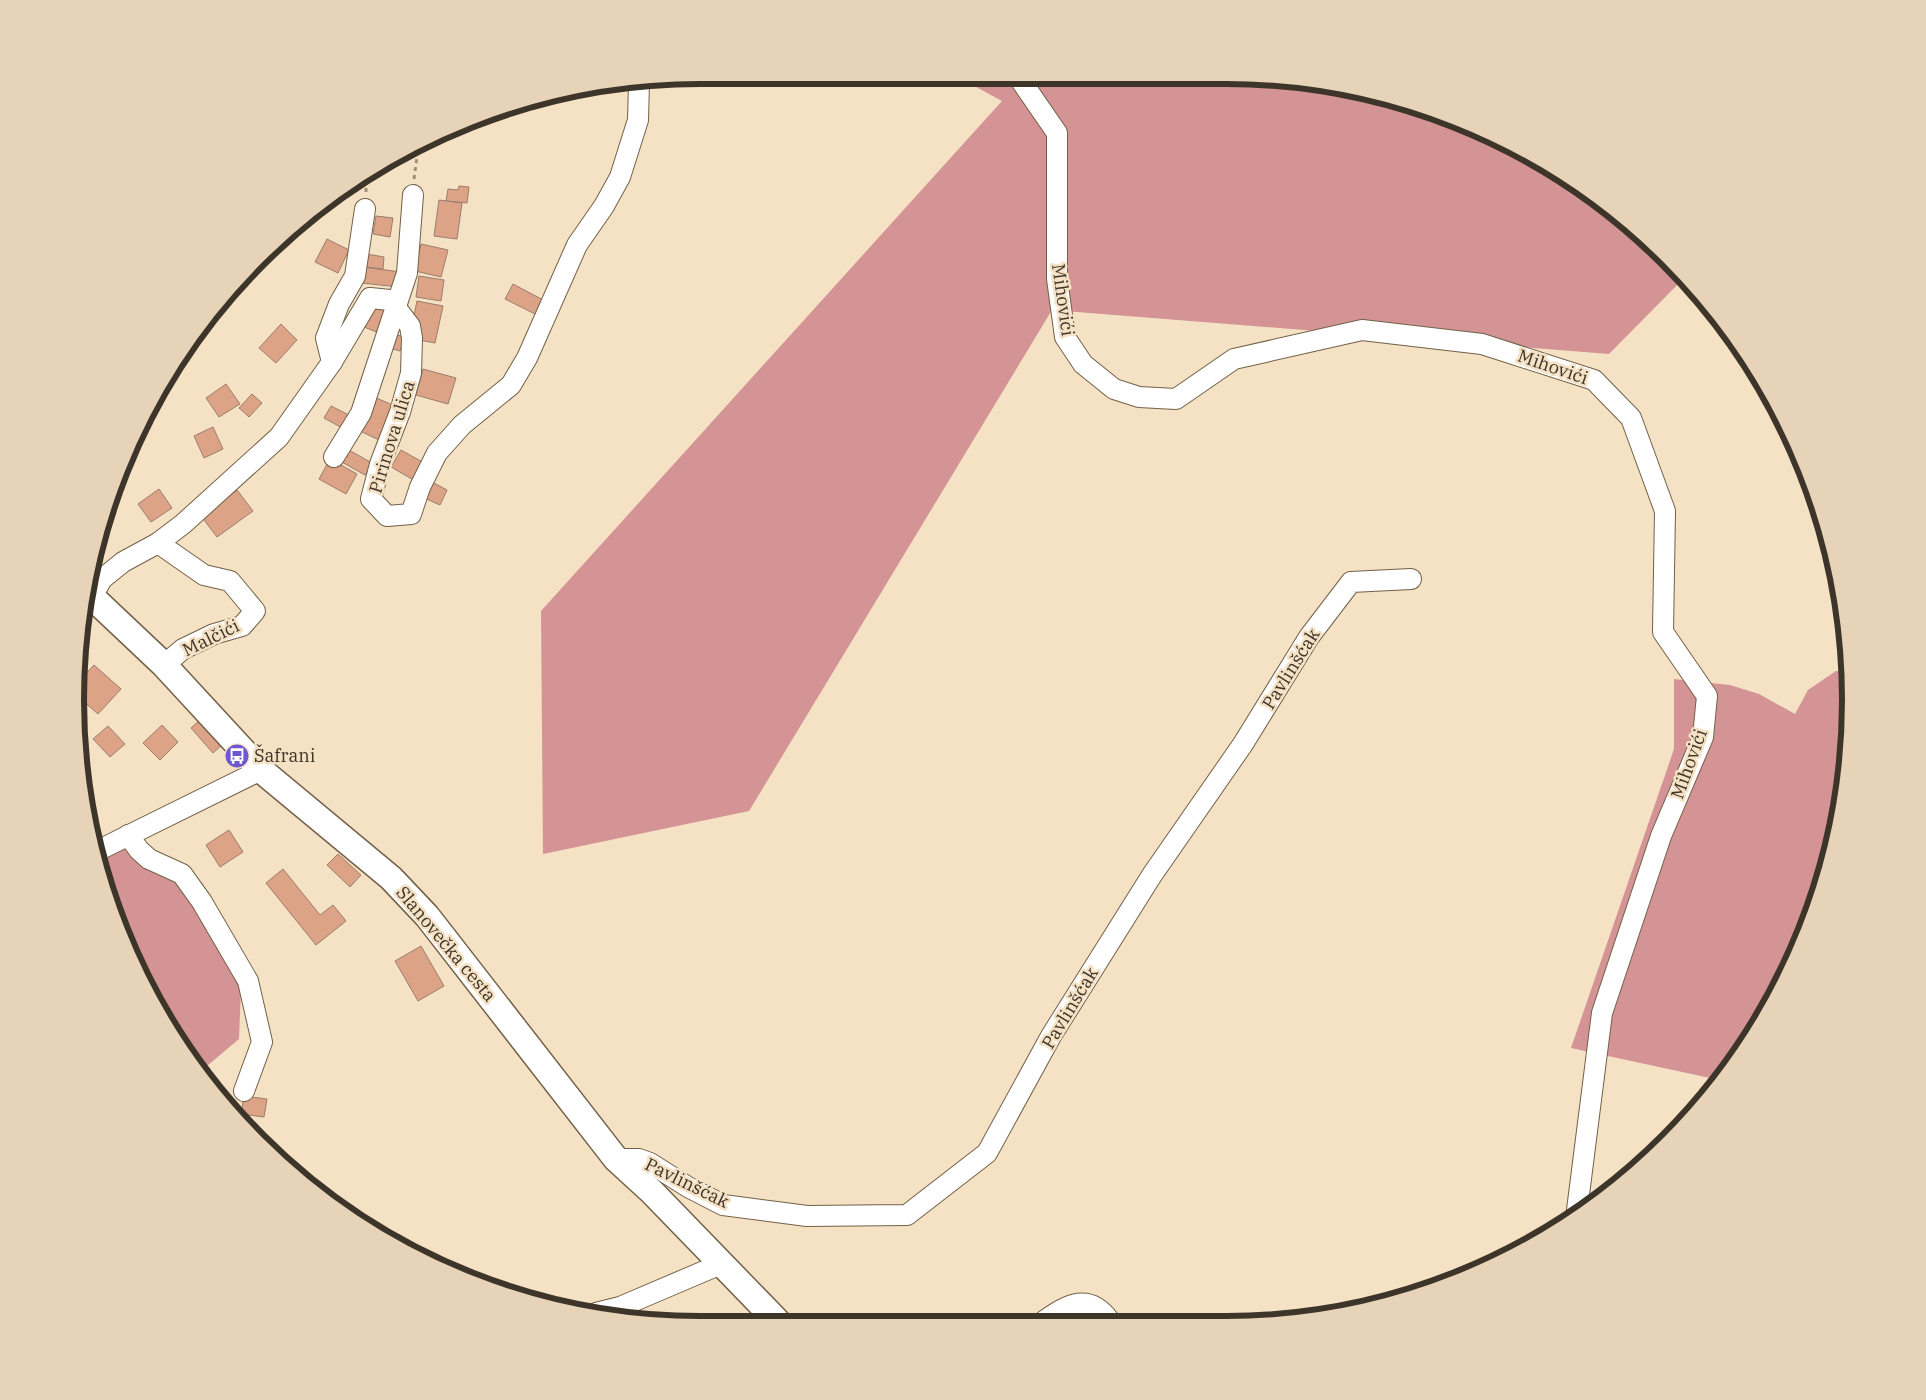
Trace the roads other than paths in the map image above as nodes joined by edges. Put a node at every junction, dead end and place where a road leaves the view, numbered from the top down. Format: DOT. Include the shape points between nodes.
graph roads {
  1 [pos="1023,84"];
  2 [pos="639,87"];
  3 [pos="413,195"];
  4 [pos="365,209"];
  5 [pos="396,308"];
  6 [pos="332,362"];
  7 [pos="334,457"];
  8 [pos="158,543"];
  9 [pos="1411,579"];
  10 [pos="95,588"];
  11 [pos="93,599"];
  12 [pos="164,666"];
  13 [pos="261,770"];
  14 [pos="128,835"];
  15 [pos="103,848"];
  16 [pos="244,1092"];
  17 [pos="616,1159"];
  18 [pos="1579,1205"];
  19 [pos="721,1264"];
  20 [pos="611,1309"];
  21 [pos="772,1316"];
  22 [pos="1052,1316"];
  23 [pos="1105,1316"];
  1 -- 18 [label="street, Mihovići" via="1057,133 1057,279 1064,337 1083,364 1114,389 1139,397 1176,399 1234,358 1362,330 1482,344 1594,380 1631,418 1665,511 1663,632 1707,696 1703,737 1661,836 1602,1013"];
  2 -- 5 [label="street, Pirinova ulica" via="638,120 620,177 577,245 527,358 511,385 462,425 437,453 411,514 387,516 371,499 411,373 410,326"];
  3 -- 5 [label="street" via="407,272"];
  4 -- 6 [label="street" via="355,276 338,304 326,338"];
  5 -- 6 [label="street" via="390,300 370,298"];
  5 -- 7 [label="street" via="360,413"];
  6 -- 8 [label="street" via="279,437"];
  8 -- 10 [label="street" via="123,562"];
  8 -- 12 [label="street, Malčići" via="204,575 230,581 255,611 242,626 214,634 183,649"];
  9 -- 17 [label="street, Pavlinšćak" via="1351,582 1309,637 1243,744 1152,875 1051,1036 987,1153 908,1214 807,1216 723,1205 650,1163 639,1159"];
  11 -- 12 [label="street, Slanovečka cesta"];
  12 -- 13 [label="street, Slanovečka cesta"];
  13 -- 14 [label="street"];
  13 -- 17 [label="street, Slanovečka cesta" via="391,878 427,916"];
  14 -- 15 [label="street"];
  14 -- 16 [label="street" via="148,859 182,874 248,981 262,1042"];
  17 -- 19 [label="street, Slanovečka cesta"];
  19 -- 20 [label="street"];
  19 -- 21 [label="street, Slanovečka cesta"];
  22 -- 23 [label="street" via="1077,1303 1090,1303"];
}
